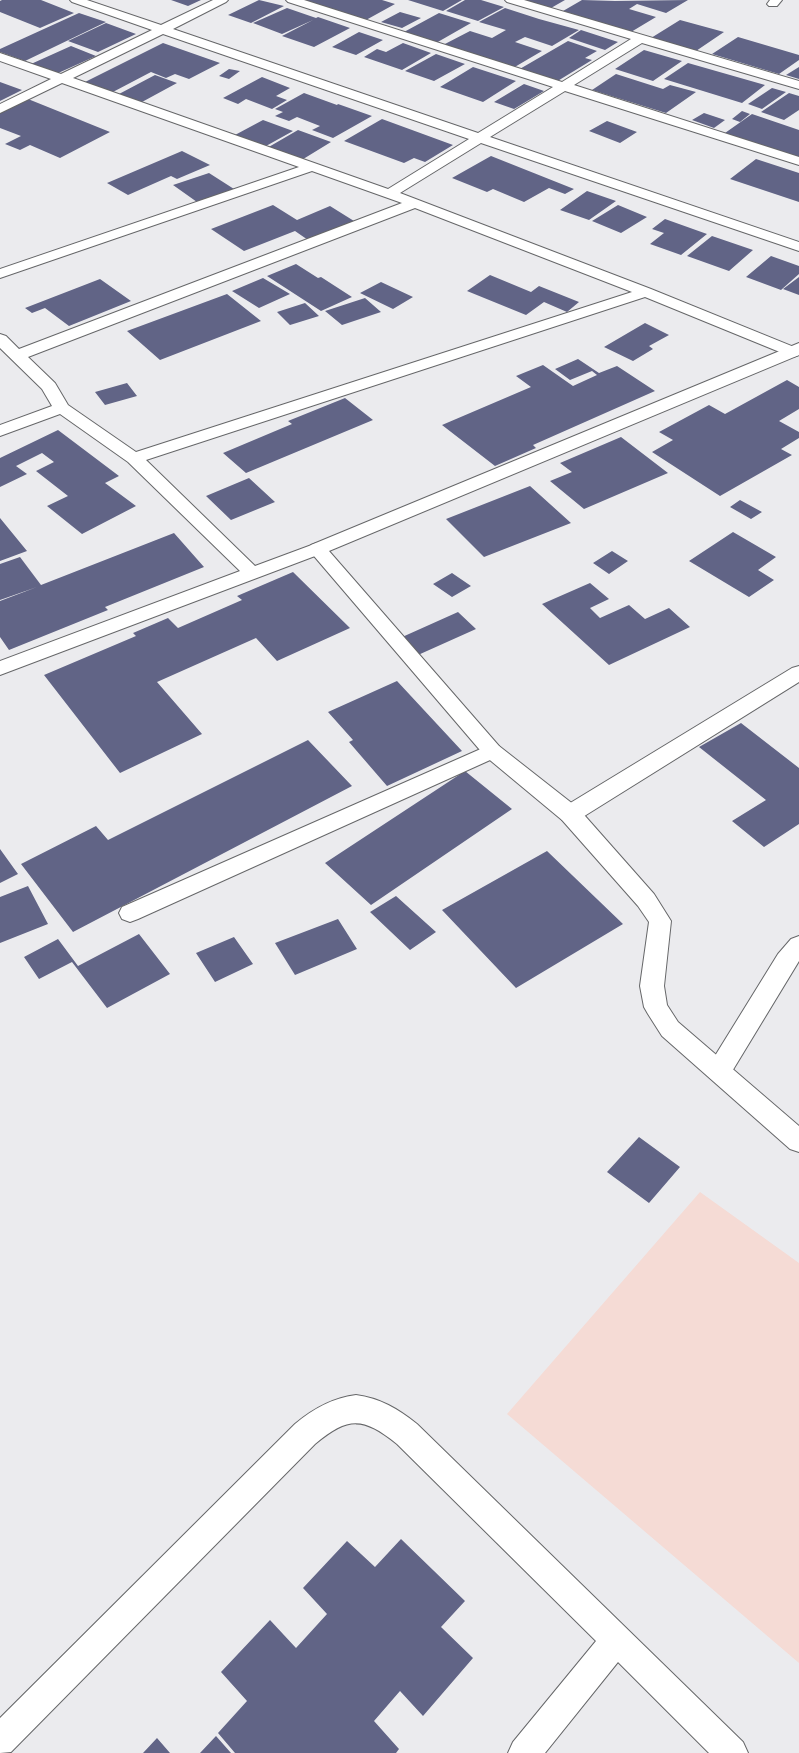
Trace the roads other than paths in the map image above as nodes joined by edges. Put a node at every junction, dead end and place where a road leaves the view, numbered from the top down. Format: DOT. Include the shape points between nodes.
graph roads {
  1 [pos="76,0"];
  2 [pos="222,0"];
  3 [pos="292,0"];
  4 [pos="511,0"];
  5 [pos="161,30"];
  6 [pos="641,38"];
  7 [pos="0,57"];
  8 [pos="60,78"];
  9 [pos="799,85"];
  10 [pos="563,86"];
  11 [pos="0,108"];
  12 [pos="479,138"];
  13 [pos="799,161"];
  14 [pos="312,167"];
  15 [pos="389,194"];
  16 [pos="415,203"];
  17 [pos="799,247"];
  18 [pos="0,274"];
  19 [pos="646,292"];
  20 [pos="0,339"];
  21 [pos="796,350"];
  22 [pos="18,355"];
  23 [pos="62,408"];
  24 [pos="0,431"];
  25 [pos="134,458"];
  26 [pos="316,549"];
  27 [pos="252,573"];
  28 [pos="0,668"];
  29 [pos="799,673"];
  30 [pos="492,751"];
  31 [pos="570,814"];
  32 [pos="130,913"];
  33 [pos="799,945"];
  34 [pos="719,1071"];
  35 [pos="799,1141"];
  36 [pos="616,1640"];
  37 [pos="0,1741"];
  38 [pos="524,1753"];
  39 [pos="732,1753"];
  1 -- 5 [label="street"];
  2 -- 5 [label="street"];
  3 -- 10 [label="street"];
  4 -- 6 [label="street"];
  5 -- 8 [label="street"];
  5 -- 12 [label="street"];
  6 -- 9 [label="street"];
  6 -- 10 [label="street"];
  7 -- 8 [label="street"];
  8 -- 11 [label="street"];
  8 -- 14 [label="street"];
  10 -- 12 [label="street"];
  10 -- 13 [label="street"];
  12 -- 15 [label="street"];
  12 -- 17 [label="street"];
  14 -- 15 [label="street"];
  14 -- 18 [label="street"];
  15 -- 16 [label="street"];
  16 -- 19 [label="street"];
  16 -- 22 [label="street"];
  19 -- 21 [label="street"];
  19 -- 25 [label="street"];
  20 -- 22 [label="street"];
  21 -- 26 [label="street"];
  22 -- 23 [label="street" via="49,386"];
  23 -- 24 [label="street"];
  23 -- 25 [label="street"];
  25 -- 27 [label="street"];
  26 -- 27 [label="street"];
  26 -- 30 [label="street"];
  27 -- 28 [label="street"];
  29 -- 31 [label="street"];
  30 -- 31 [label="street"];
  30 -- 32 [label="street"];
  31 -- 34 [label="street" via="646,900 660,921 652,986 656,1007 670,1028"];
  33 -- 34 [label="street" via="786,961"];
  34 -- 35 [label="street"];
  36 -- 37 [label="street" via="393,1421 375,1412 356,1409 338,1412 320,1420"];
  36 -- 38 [label="street"];
  36 -- 39 [label="street"];
}
